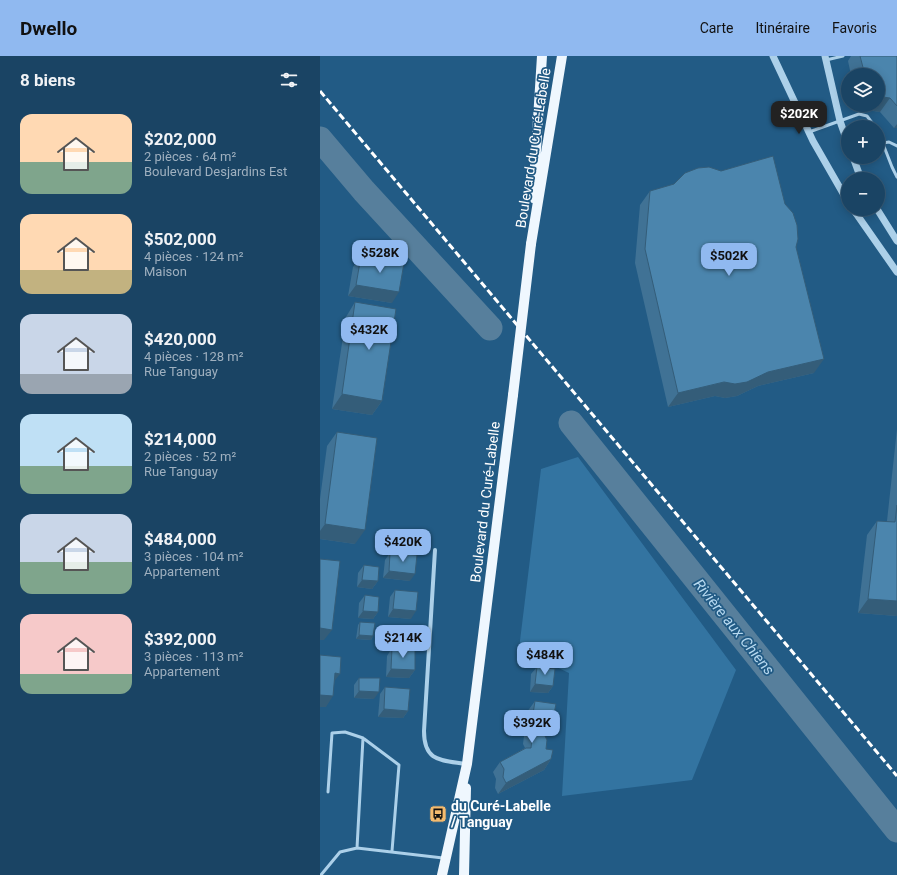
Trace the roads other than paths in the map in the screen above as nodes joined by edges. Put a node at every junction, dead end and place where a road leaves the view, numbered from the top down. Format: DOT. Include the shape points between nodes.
graph roads {
  1 [pos="542,56"];
  2 [pos="562,56"];
  3 [pos="773,56"];
  4 [pos="843,56"];
  5 [pos="826,58"];
  6 [pos="842,120"];
  7 [pos="871,120"];
  8 [pos="840,121"];
  9 [pos="841,124"];
  10 [pos="809,132"];
  11 [pos="885,143"];
  12 [pos="897,146"];
  13 [pos="885,148"];
  14 [pos="897,177"];
  15 [pos="841,189"];
  16 [pos="858,216"];
  17 [pos="881,216"];
  18 [pos="897,241"];
  19 [pos="531,244"];
  20 [pos="897,272"];
  21 [pos="435,550"];
  22 [pos="363,738"];
  23 [pos="467,764"];
  24 [pos="328,792"];
  25 [pos="357,848"];
  26 [pos="392,851"];
  27 [pos="445,858"];
  28 [pos="321,875"];
  29 [pos="442,875"];
  30 [pos="464,875"];
  1 -- 19 [label="main road, Boulevard du Curé-Labelle"];
  2 -- 19 [label="main road, Boulevard du Curé-Labelle"];
  3 -- 10 [label="street"];
  4 -- 5 [label="lane"];
  5 -- 8 [label="street"];
  6 -- 7 [label="lane" via="855,114 864,114"];
  8 -- 9 [label="street"];
  8 -- 10 [label="lane"];
  10 -- 15 [label="street"];
  11 -- 12 [label="lane"];
  13 -- 14 [label="lane"];
  16 -- 20 [label="street"];
  17 -- 18 [label="street"];
  19 -- 23 [label="main road, Boulevard du Curé-Labelle, bridge"];
  21 -- 23 [label="street" via="425,745 429,753 441,760"];
  22 -- 24 [label="lane" via="345,732 332,733"];
  22 -- 25 [label="lane"];
  22 -- 26 [label="lane" via="399,765"];
  23 -- 27 [label="main road, Boulevard du Curé-Labelle"];
  23 -- 30 [label="main road, Boulevard du Curé-Labelle"];
  25 -- 26 [label="lane"];
  25 -- 28 [label="lane" via="340,852"];
  26 -- 27 [label="lane"];
  27 -- 29 [label="main road, Boulevard du Curé-Labelle"];
}
